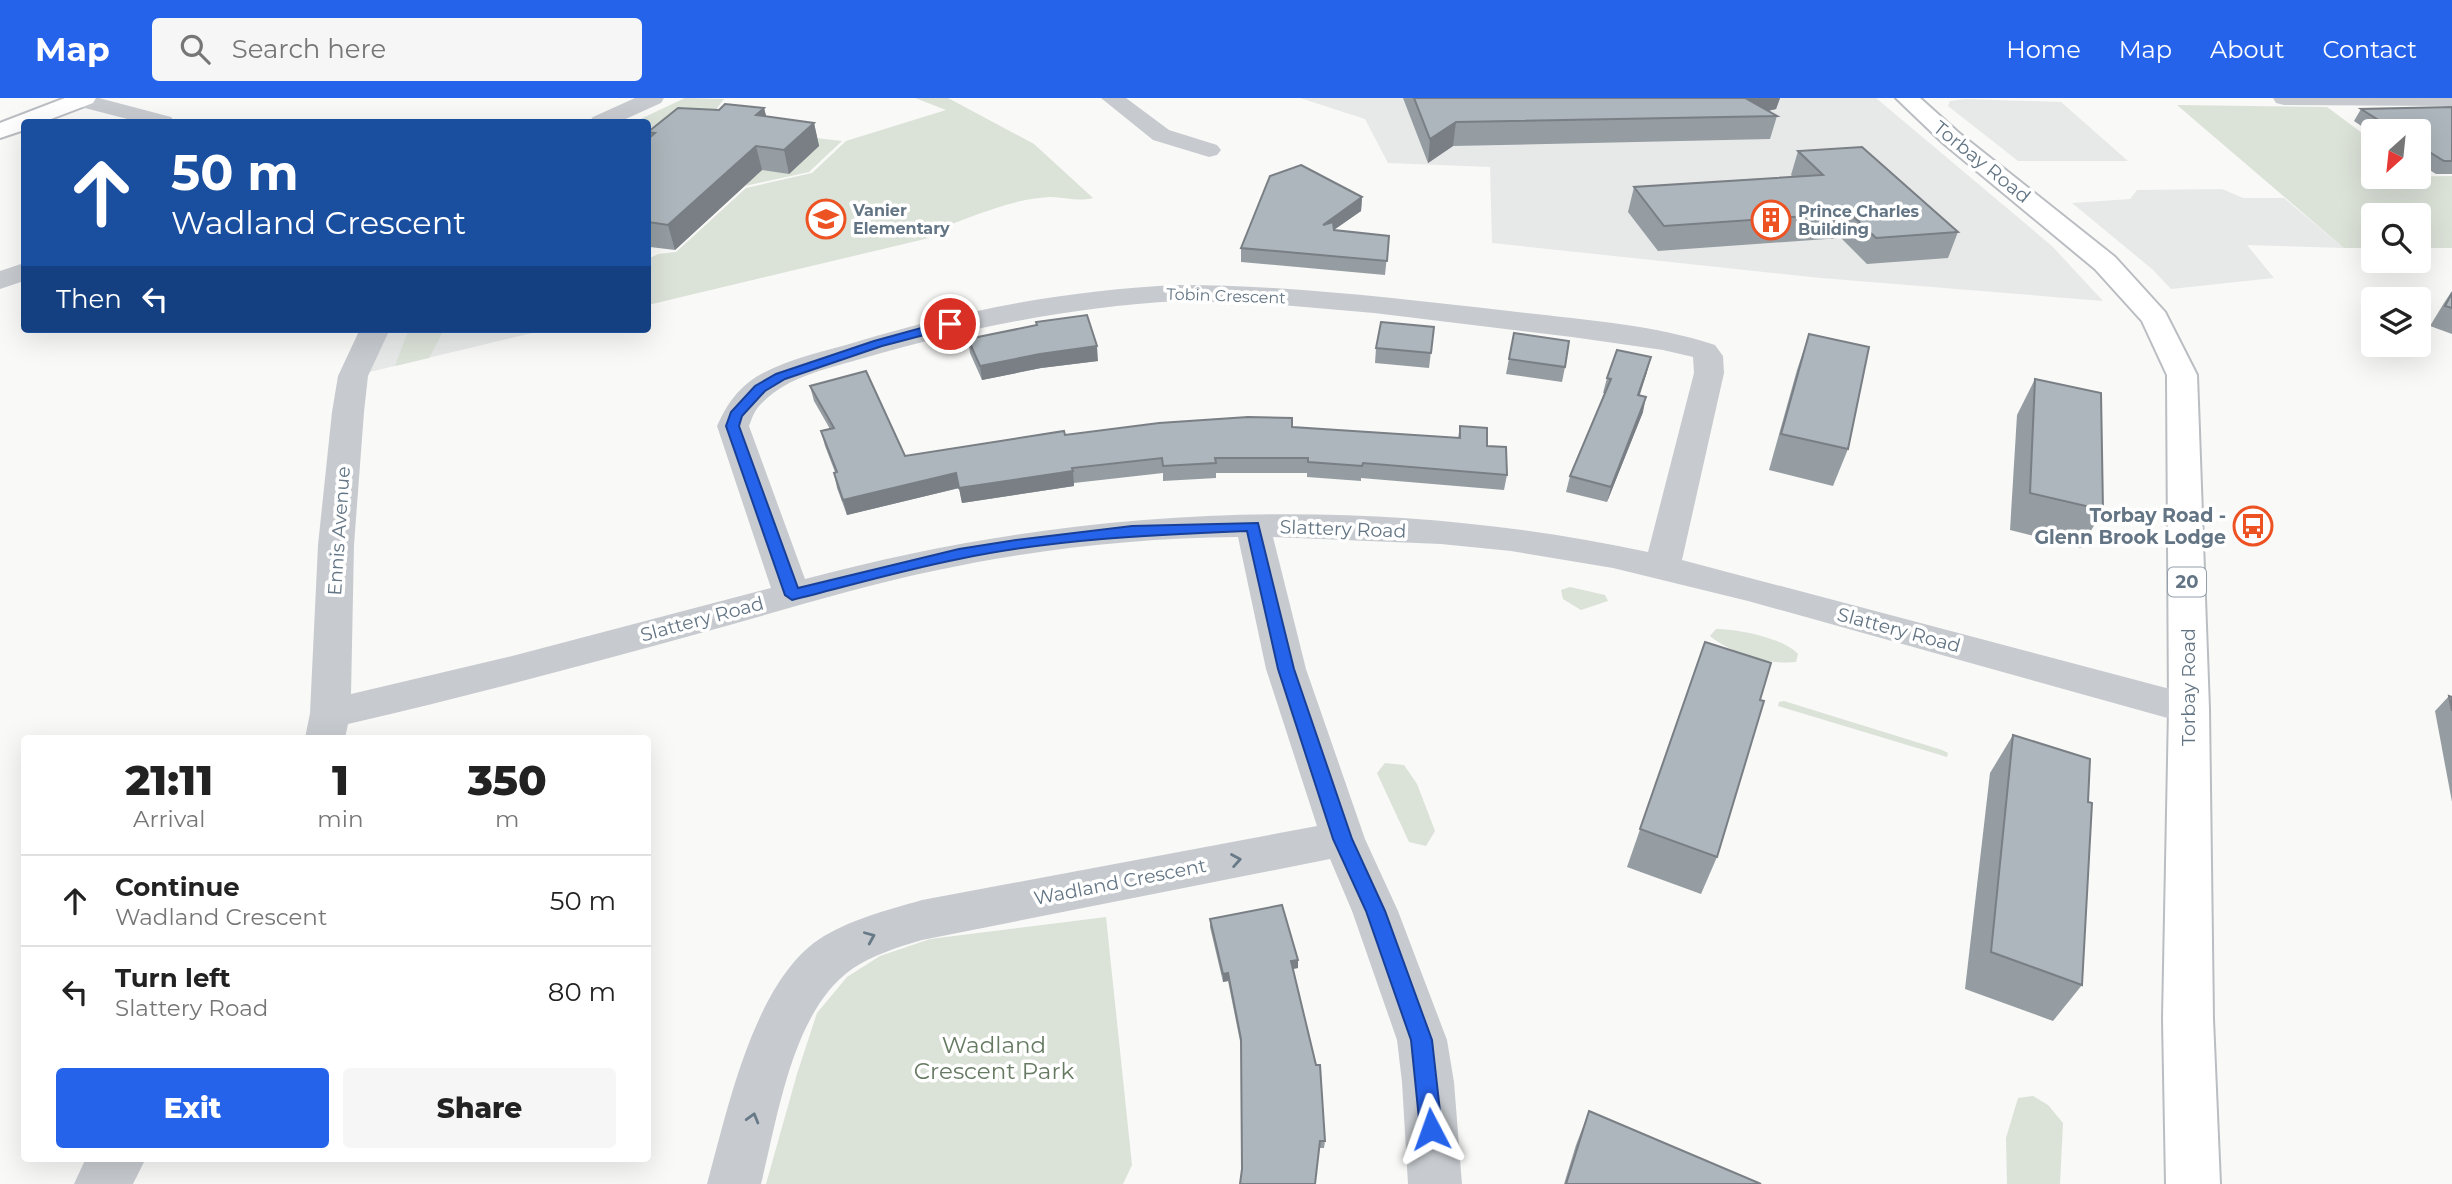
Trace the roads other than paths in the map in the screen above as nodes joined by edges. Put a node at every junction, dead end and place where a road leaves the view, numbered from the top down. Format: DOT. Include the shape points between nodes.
graph roads {
  1 [pos="653,98"];
  2 [pos="1112,98"];
  3 [pos="1907,98"];
  4 [pos="2284,98"];
  5 [pos="2436,98"];
  6 [pos="83,99"];
  7 [pos="2452,99"];
  8 [pos="31,119"];
  9 [pos="153,119"];
  10 [pos="608,119"];
  11 [pos="21,123"];
  12 [pos="0,131"];
  13 [pos="1209,150"];
  14 [pos="21,272"];
  15 [pos="0,281"];
  16 [pos="373,333"];
  17 [pos="1253,526"];
  18 [pos="1662,568"];
  19 [pos="792,595"];
  20 [pos="2189,709"];
  21 [pos="327,726"];
  22 [pos="1343,839"];
  23 [pos="116,1162"];
  24 [pos="101,1184"];
  25 [pos="734,1184"];
  26 [pos="1435,1184"];
  27 [pos="2193,1184"];
  1 -- 10 [label="street"];
  2 -- 13 [label="street" via="1161,135"];
  3 -- 20 [label="main road, Torbay Road / 20" via="2105,263 2145,304 2175,358 2183,391"];
  4 -- 5 [label="street"];
  5 -- 7 [label="street"];
  6 -- 8 [label="main road"];
  6 -- 9 [label="street"];
  11 -- 12 [label="main road"];
  14 -- 15 [label="street"];
  16 -- 21 [label="street, Ennis Avenue" via="353,376 350,400"];
  17 -- 18 [label="street, Slattery Road" via="1503,540"];
  17 -- 19 [label="street, Slattery Road" via="1132,531 1016,544"];
  17 -- 22 [label="street" via="1286,669"];
  18 -- 19 [label="street, Tobin Crescent" via="1709,373 1704,351 1524,321 1285,297 1181,293 1076,301 950,324 828,359 760,389 736,415 733,426"];
  18 -- 20 [label="street, Slattery Road"];
  19 -- 21 [label="street, Slattery Road"];
  20 -- 27 [label="main road, Torbay Road / 20" via="2187,926"];
  25 -- 22 [label="street, Wadland Crescent, one-way" via="780,1024 803,983 831,957 873,935 922,920"];
  22 -- 26 [label="street" via="1422,1040"];
  23 -- 24 [label="street"];
}
